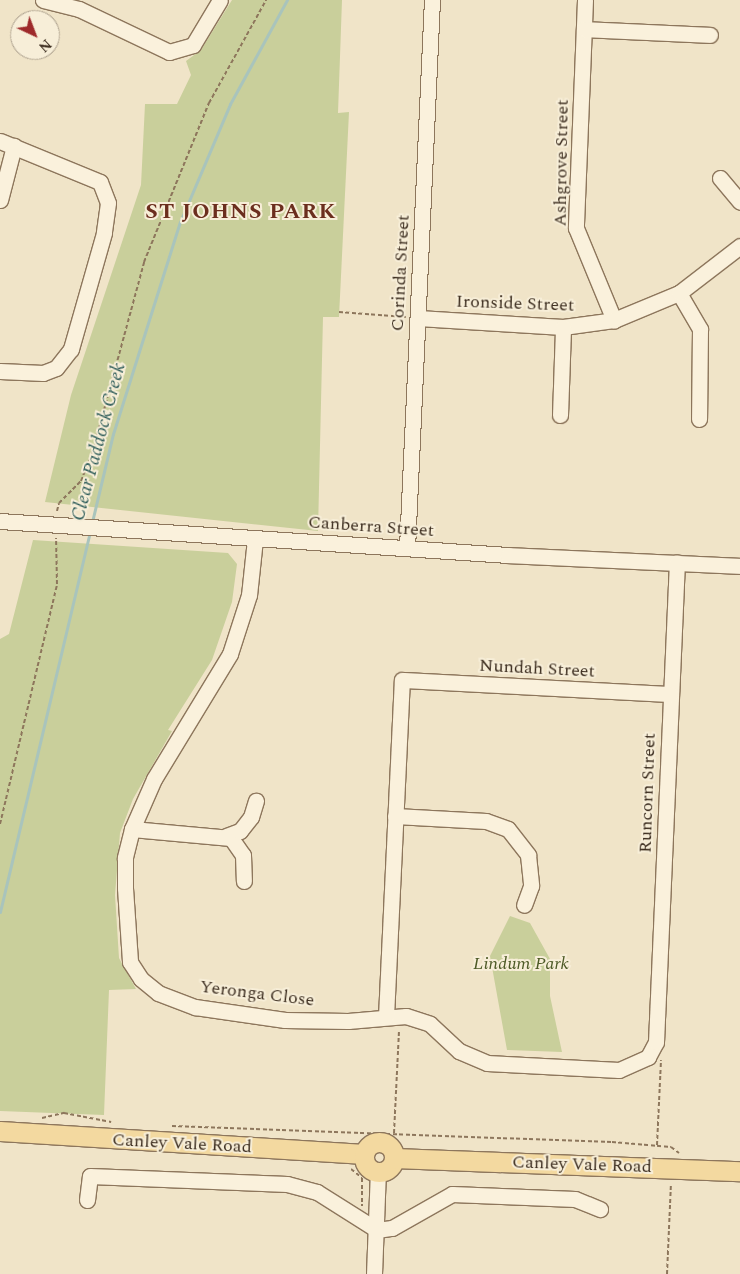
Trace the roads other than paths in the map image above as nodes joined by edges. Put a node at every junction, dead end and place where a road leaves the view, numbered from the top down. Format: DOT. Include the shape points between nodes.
graph roads {
  1 [pos="43,0"];
  2 [pos="220,0"];
  3 [pos="432,0"];
  4 [pos="585,0"];
  5 [pos="81,4"];
  6 [pos="584,29"];
  7 [pos="710,35"];
  8 [pos="7,144"];
  9 [pos="720,178"];
  10 [pos="0,200"];
  11 [pos="740,202"];
  12 [pos="740,246"];
  13 [pos="679,293"];
  14 [pos="418,318"];
  15 [pos="614,320"];
  16 [pos="563,327"];
  17 [pos="0,371"];
  18 [pos="560,415"];
  19 [pos="699,419"];
  20 [pos="0,521"];
  21 [pos="255,539"];
  22 [pos="407,548"];
  23 [pos="678,562"];
  24 [pos="740,566"];
  25 [pos="671,694"];
  26 [pos="256,801"];
  27 [pos="395,816"];
  28 [pos="132,829"];
  29 [pos="226,836"];
  30 [pos="244,881"];
  31 [pos="524,905"];
  32 [pos="386,1017"];
  33 [pos="658,1025"];
  34 [pos="0,1131"];
  35 [pos="364,1154"];
  36 [pos="394,1158"];
  37 [pos="740,1171"];
  38 [pos="378,1172"];
  39 [pos="87,1200"];
  40 [pos="600,1209"];
  41 [pos="376,1230"];
  42 [pos="374,1274"];
  1 -- 5 [label="street"];
  2 -- 5 [label="street" via="193,45 169,52"];
  3 -- 14 [label="street, Corinda Street"];
  4 -- 6 [label="street, Ashgrove Street"];
  6 -- 7 [label="street"];
  6 -- 15 [label="street, Ashgrove Street" via="576,228"];
  8 -- 10 [label="street"];
  8 -- 17 [label="street" via="100,182 108,202 104,233 71,349 56,368 43,373"];
  9 -- 11 [label="street"];
  12 -- 13 [label="street, Ironside Street"];
  13 -- 15 [label="street, Ironside Street"];
  13 -- 19 [label="street" via="700,329"];
  14 -- 16 [label="street, Ironside Street"];
  14 -- 22 [label="street, Corinda Street"];
  15 -- 16 [label="street, Ironside Street"];
  16 -- 18 [label="street"];
  20 -- 21 [label="street, Canberra Street"];
  21 -- 22 [label="street, Canberra Street"];
  21 -- 28 [label="street, Yeronga Close" via="249,595 230,654 154,779"];
  22 -- 23 [label="street, Canberra Street"];
  23 -- 24 [label="street, Canberra Street"];
  23 -- 25 [label="street, Runcorn Street"];
  25 -- 27 [label="street, Nundah Street" via="402,680"];
  25 -- 33 [label="street, Runcorn Street"];
  26 -- 29 [label="street" via="251,817 240,831"];
  27 -- 31 [label="street" via="486,821 508,829 528,855 530,886"];
  27 -- 32 [label="street"];
  28 -- 29 [label="street" via="157,834"];
  28 -- 32 [label="street, Yeronga Close" via="125,858 130,962 141,979 158,993 195,1007 285,1020 348,1021"];
  29 -- 30 [label="street" via="237,843 243,855"];
  32 -- 33 [label="street, Yeronga Close" via="406,1016 430,1024 459,1051 487,1063 619,1070 648,1057 656,1042"];
  34 -- 35 [label="main road, Canley Vale Road"];
  35 -- 36 [label="main road" via="370,1145 381,1142 390,1147"];
  35 -- 38 [label="main road" via="367,1166"];
  36 -- 37 [label="main road, Canley Vale Road"];
  36 -- 38 [label="main road" via="389,1168"];
  38 -- 41 [label="street"];
  39 -- 41 [label="street" via="90,1176 286,1184 317,1192"];
  40 -- 41 [label="street" via="576,1199 452,1194 392,1228"];
  41 -- 42 [label="street"];
}
